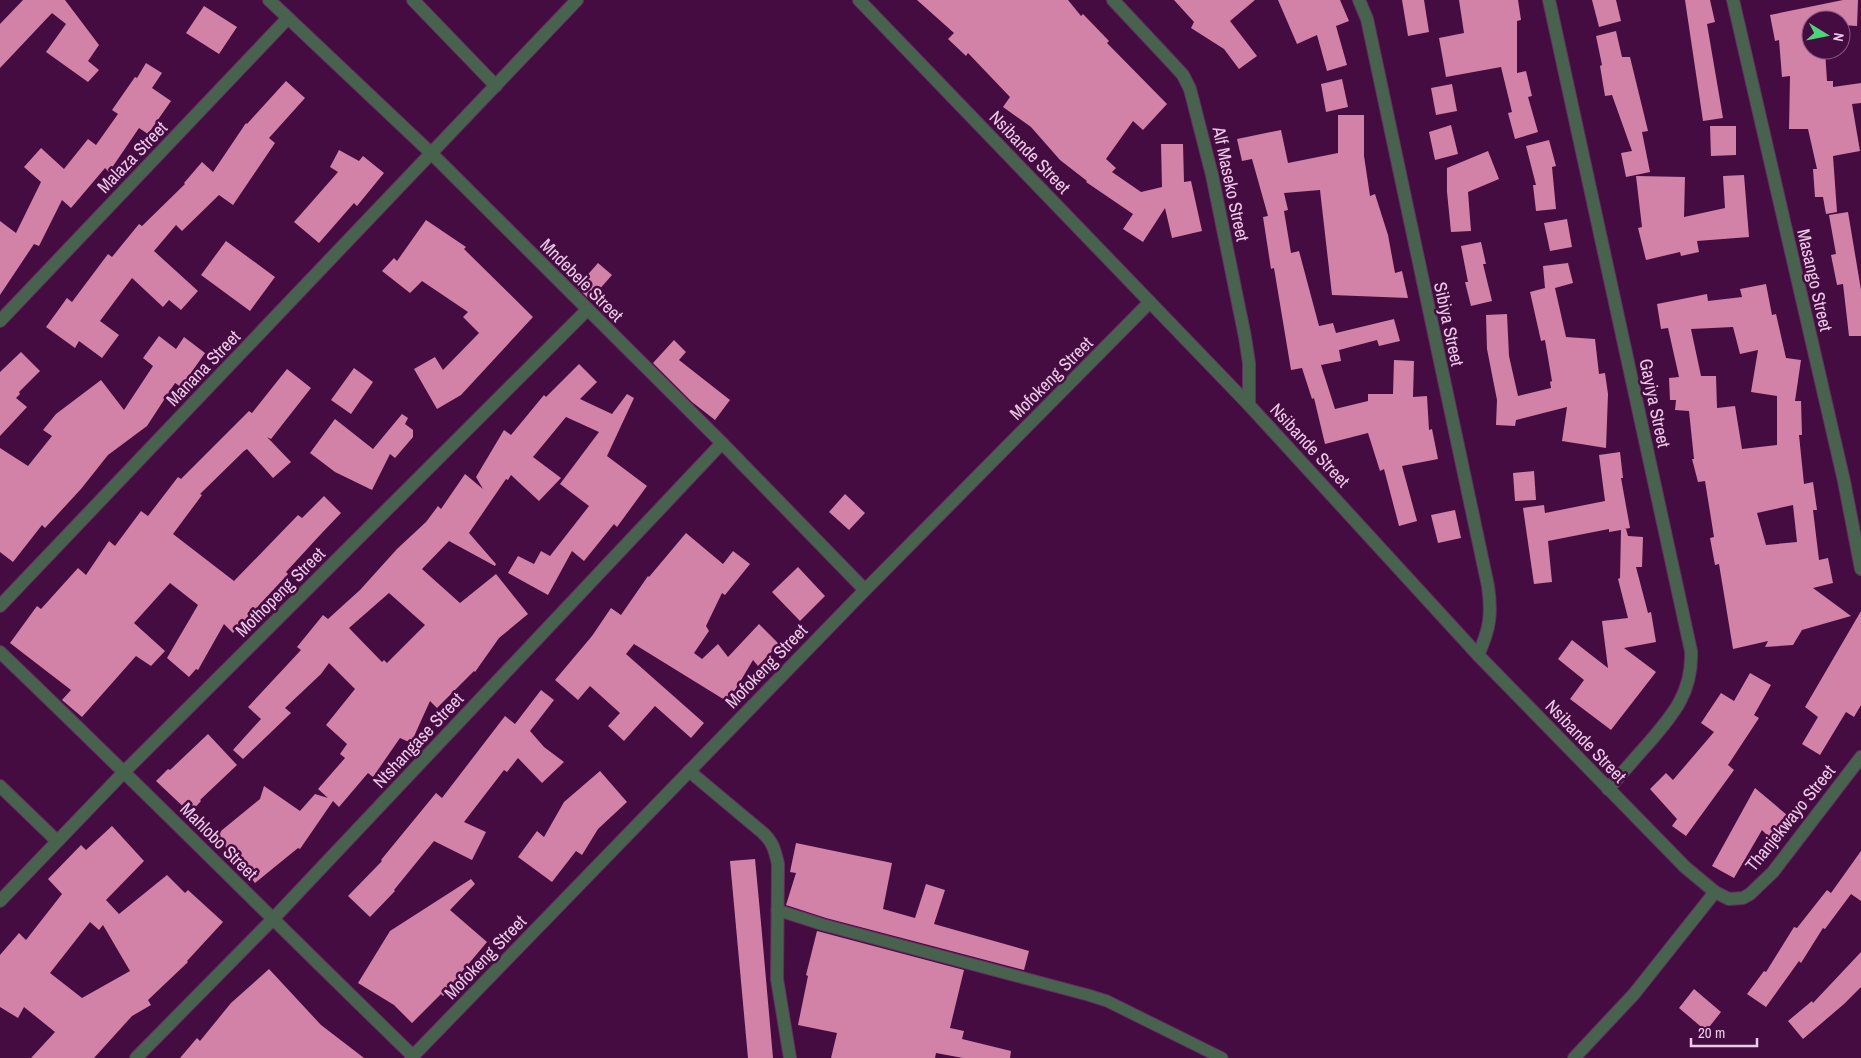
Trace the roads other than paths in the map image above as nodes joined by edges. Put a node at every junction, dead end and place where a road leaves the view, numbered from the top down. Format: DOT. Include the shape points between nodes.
graph roads {
  1 [pos="269,0"];
  2 [pos="413,0"];
  3 [pos="577,0"];
  4 [pos="859,0"];
  5 [pos="1113,0"];
  6 [pos="1359,0"];
  7 [pos="1549,0"];
  8 [pos="1733,0"];
  9 [pos="288,18"];
  10 [pos="496,86"];
  11 [pos="432,154"];
  12 [pos="1150,302"];
  13 [pos="587,310"];
  14 [pos="0,320"];
  15 [pos="1249,405"];
  16 [pos="722,443"];
  17 [pos="1861,569"];
  18 [pos="865,590"];
  19 [pos="0,606"];
  20 [pos="0,652"];
  21 [pos="1478,655"];
  22 [pos="1861,757"];
  23 [pos="689,771"];
  24 [pos="125,772"];
  25 [pos="0,786"];
  26 [pos="1608,789"];
  27 [pos="57,842"];
  28 [pos="1715,892"];
  29 [pos="1743,898"];
  30 [pos="0,901"];
  31 [pos="777,910"];
  32 [pos="273,920"];
  33 [pos="412,1057"];
  34 [pos="136,1058"];
  35 [pos="790,1058"];
  36 [pos="1222,1058"];
  37 [pos="1574,1058"];
  1 -- 9 [label="street, Mndebele Street"];
  2 -- 10 [label="street"];
  3 -- 10 [label="street, Manana Street"];
  4 -- 12 [label="street, Nsibande Street"];
  5 -- 15 [label="street, Alf Maseko Street" via="1172,63 1190,89 1212,175 1246,344"];
  6 -- 21 [label="street, Sibiya Street" via="1367,19 1488,586 1490,624"];
  7 -- 26 [label="street, Gayiya Street" via="1692,664 1689,681 1673,715"];
  8 -- 17 [label="street, Masango Street" via="1844,481"];
  9 -- 11 [label="street, Mndebele Street"];
  9 -- 14 [label="street, Malaza Street"];
  10 -- 11 [label="street, Manana Street"];
  11 -- 13 [label="street, Mndebele Street"];
  11 -- 19 [label="street, Manana Street"];
  12 -- 15 [label="street, Nsibande Street"];
  12 -- 18 [label="street, Mofokeng Street"];
  13 -- 16 [label="street, Mndebele Street"];
  13 -- 24 [label="street, Mothopeng Street"];
  15 -- 21 [label="street, Nsibande Street"];
  16 -- 18 [label="street, Mndebele Street"];
  16 -- 32 [label="street, Ntshangase Street"];
  18 -- 23 [label="street, Mofokeng Street"];
  20 -- 24 [label="street, Mahlobo Street"];
  21 -- 26 [label="street, Nsibande Street"];
  22 -- 29 [label="street, Thanjekwayo Street" via="1772,872"];
  23 -- 31 [label="street" via="771,840 778,864"];
  23 -- 33 [label="street, Mofokeng Street"];
  24 -- 27 [label="street, Mothopeng Street"];
  24 -- 32 [label="street, Mahlobo Street"];
  25 -- 27 [label="street"];
  26 -- 28 [label="street, Nsibande Street" via="1685,867"];
  27 -- 30 [label="street, Mothopeng Street"];
  28 -- 29 [label="street, Nsibande Street" via="1729,898"];
  28 -- 37 [label="street" via="1634,994"];
  31 -- 35 [label="street" via="777,979"];
  31 -- 36 [label="lane" via="1088,995"];
  32 -- 33 [label="street, Mahlobo Street"];
  32 -- 34 [label="street, Ntshangase Street"];
}
